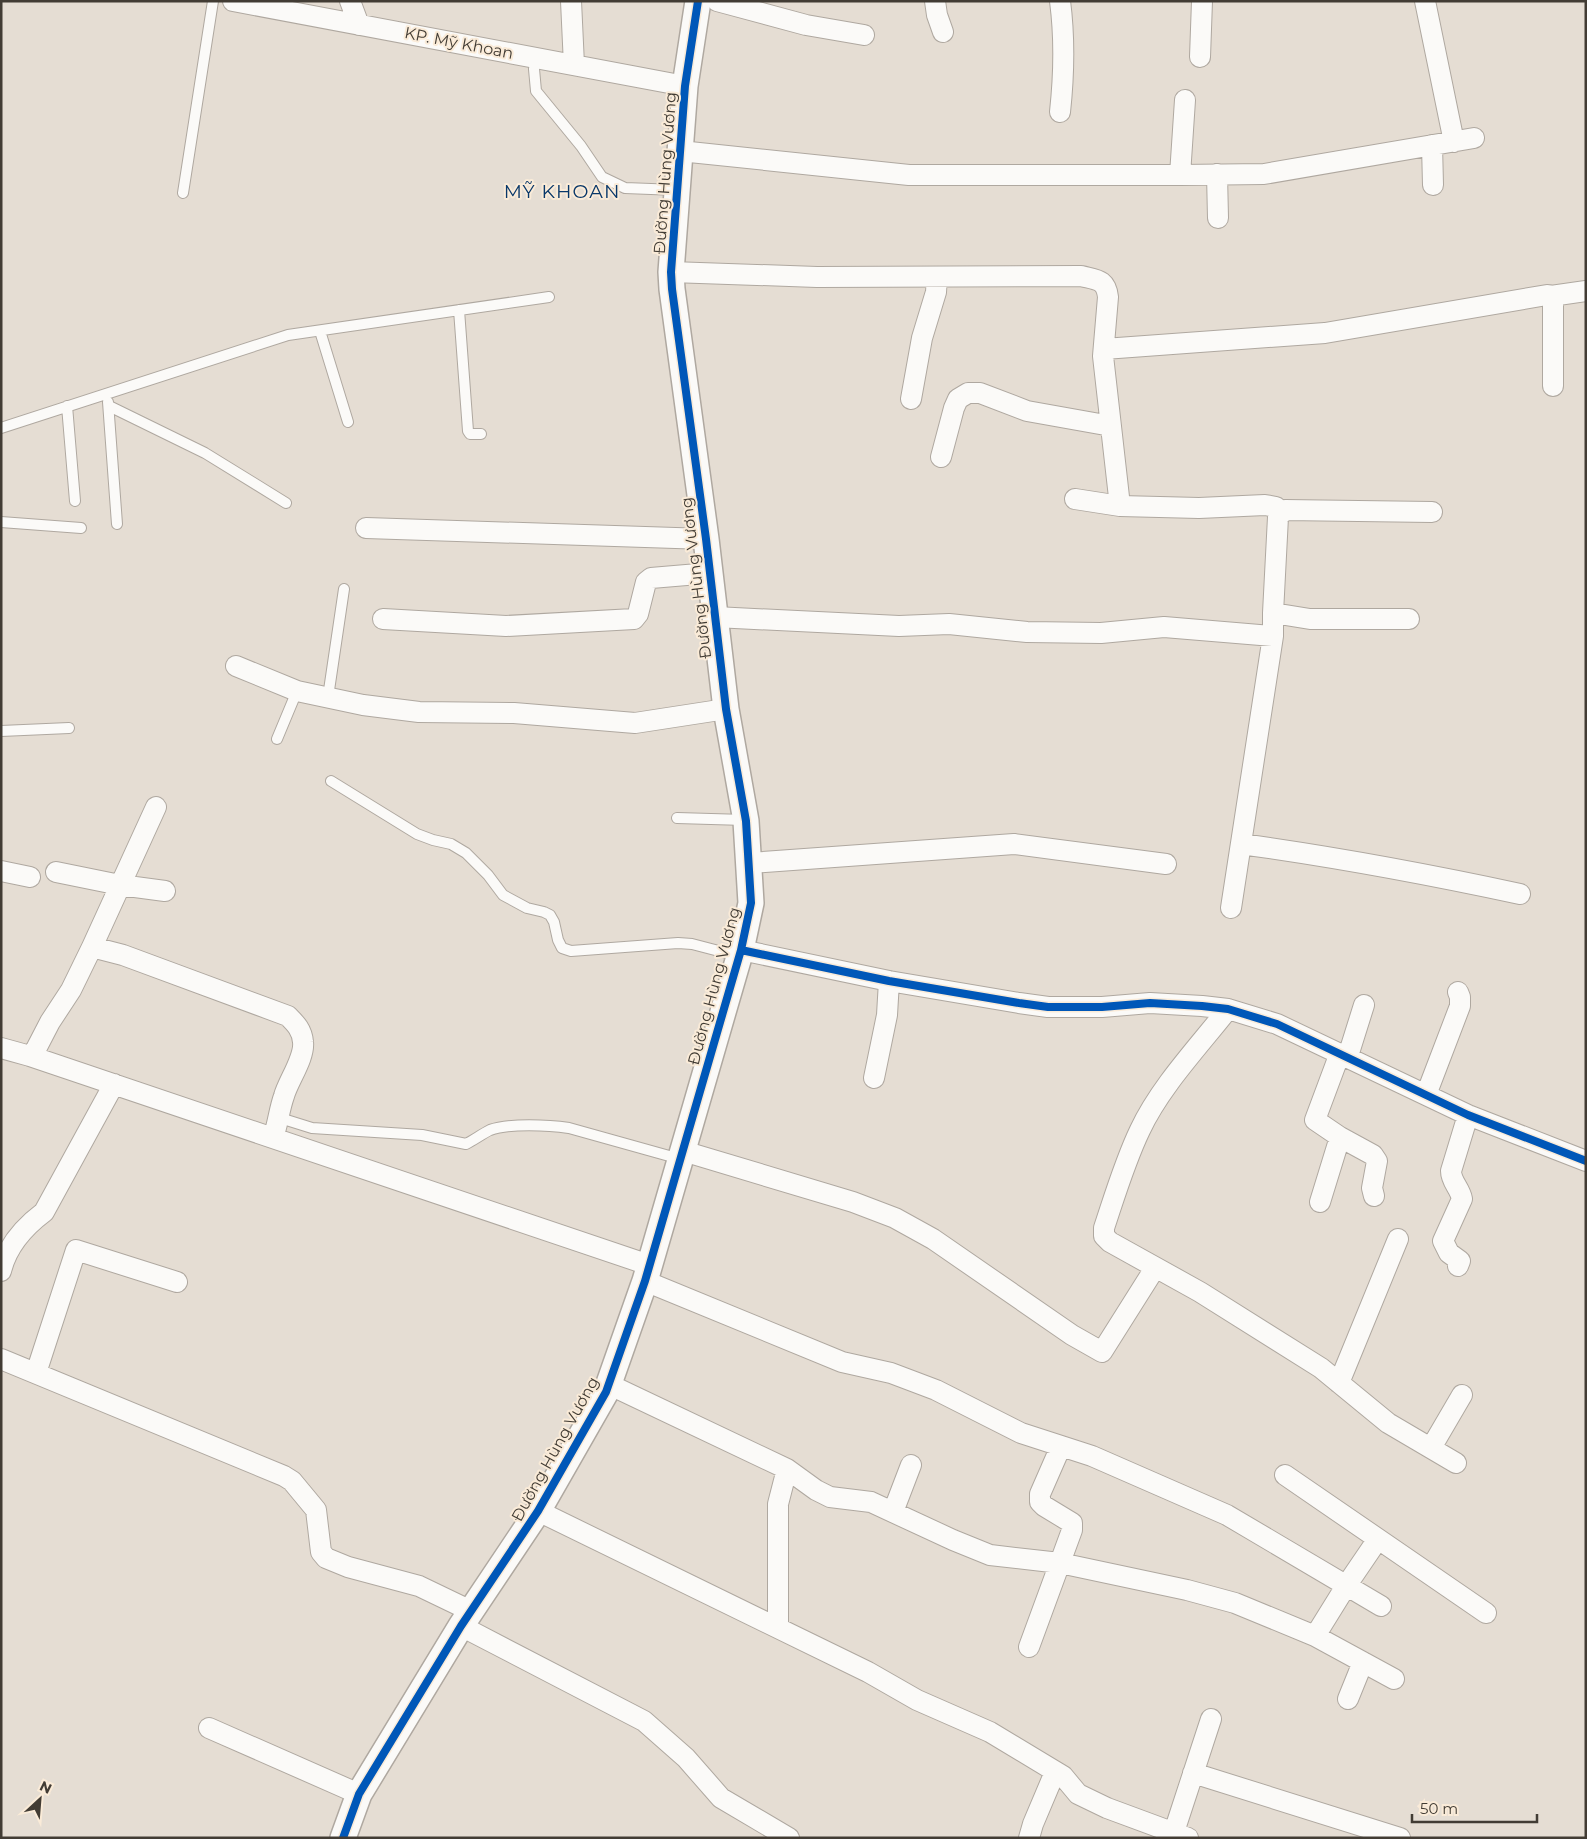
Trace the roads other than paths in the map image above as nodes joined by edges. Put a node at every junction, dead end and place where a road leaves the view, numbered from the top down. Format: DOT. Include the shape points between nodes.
graph roads {
  1 [pos="213,1"];
  2 [pos="233,1"];
  3 [pos="350,1"];
  4 [pos="571,1"];
  5 [pos="698,1"];
  6 [pos="717,1"];
  7 [pos="935,1"];
  8 [pos="1060,1"];
  9 [pos="1202,1"];
  10 [pos="1425,1"];
  11 [pos="359,24"];
  12 [pos="943,32"];
  13 [pos="864,35"];
  14 [pos="1200,57"];
  15 [pos="536,58"];
  16 [pos="574,65"];
  17 [pos="685,86"];
  18 [pos="1185,100"];
  19 [pos="1060,112"];
  20 [pos="1432,145"];
  21 [pos="680,151"];
  22 [pos="1217,174"];
  23 [pos="1180,175"];
  24 [pos="1433,185"];
  25 [pos="677,190"];
  26 [pos="183,193"];
  27 [pos="1218,218"];
  28 [pos="671,272"];
  29 [pos="937,277"];
  30 [pos="1586,291"];
  31 [pos="1551,296"];
  32 [pos="549,297"];
  33 [pos="459,310"];
  34 [pos="320,330"];
  35 [pos="1104,349"];
  36 [pos="1554,386"];
  37 [pos="108,393"];
  38 [pos="911,399"];
  39 [pos="67,406"];
  40 [pos="108,406"];
  41 [pos="348,422"];
  42 [pos="1112,426"];
  43 [pos="1,428"];
  44 [pos="482,434"];
  45 [pos="941,457"];
  46 [pos="1074,499"];
  47 [pos="75,502"];
  48 [pos="286,503"];
  49 [pos="1120,506"];
  50 [pos="1432,512"];
  51 [pos="1281,513"];
  52 [pos="1,522"];
  53 [pos="117,524"];
  54 [pos="81,528"];
  55 [pos="366,528"];
  56 [pos="706,539"];
  57 [pos="710,573"];
  58 [pos="344,589"];
  59 [pos="1273,613"];
  60 [pos="715,617"];
  61 [pos="383,619"];
  62 [pos="1409,619"];
  63 [pos="1273,636"];
  64 [pos="236,666"];
  65 [pos="296,691"];
  66 [pos="328,697"];
  67 [pos="726,709"];
  68 [pos="69,728"];
  69 [pos="1,731"];
  70 [pos="277,738"];
  71 [pos="331,781"];
  72 [pos="156,807"];
  73 [pos="677,818"];
  74 [pos="746,820"];
  75 [pos="1241,844"];
  76 [pos="750,863"];
  77 [pos="1166,864"];
  78 [pos="1,871"];
  79 [pos="56,872"];
  80 [pos="30,877"];
  81 [pos="120,885"];
  82 [pos="165,892"];
  83 [pos="1520,894"];
  84 [pos="1231,908"];
  85 [pos="92,947"];
  86 [pos="740,953"];
  87 [pos="889,981"];
  88 [pos="1458,992"];
  89 [pos="1364,1005"];
  90 [pos="1228,1009"];
  91 [pos="1,1048"];
  92 [pos="1344,1055"];
  93 [pos="30,1056"];
  94 [pos="874,1078"];
  95 [pos="114,1084"];
  96 [pos="1426,1095"];
  97 [pos="1468,1115"];
  98 [pos="280,1118"];
  99 [pos="1340,1137"];
  100 [pos="273,1138"];
  101 [pos="682,1155"];
  102 [pos="1586,1161"];
  103 [pos="1374,1196"];
  104 [pos="1320,1202"];
  105 [pos="1398,1239"];
  106 [pos="1458,1266"];
  107 [pos="1155,1268"];
  108 [pos="1,1271"];
  109 [pos="647,1273"];
  110 [pos="177,1282"];
  111 [pos="1,1359"];
  112 [pos="36,1373"];
  113 [pos="1339,1383"];
  114 [pos="608,1384"];
  115 [pos="1462,1395"];
  116 [pos="1061,1446"];
  117 [pos="1431,1448"];
  118 [pos="1456,1463"];
  119 [pos="911,1465"];
  120 [pos="787,1469"];
  121 [pos="1285,1475"];
  122 [pos="538,1511"];
  123 [pos="893,1512"];
  124 [pos="1378,1539"];
  125 [pos="1060,1562"];
  126 [pos="1346,1586"];
  127 [pos="1381,1606"];
  128 [pos="1486,1613"];
  129 [pos="466,1619"];
  130 [pos="778,1628"];
  131 [pos="1315,1636"];
  132 [pos="1030,1647"];
  133 [pos="1363,1662"];
  134 [pos="1394,1679"];
  135 [pos="1348,1699"];
  136 [pos="1211,1719"];
  137 [pos="209,1728"];
  138 [pos="1055,1772"];
  139 [pos="1194,1773"];
  140 [pos="360,1794"];
  141 [pos="349,1835"];
  142 [pos="1181,1835"];
  143 [pos="789,1838"];
  144 [pos="1029,1838"];
  145 [pos="1400,1838"];
  1 -- 26 [label="lane"];
  2 -- 11 [label="street, KP. Mỹ Khoan"];
  3 -- 11 [label="street"];
  4 -- 16 [label="street"];
  5 -- 17 [label="street, Đường Hùng Vương"];
  6 -- 13 [label="street"];
  7 -- 12 [label="street"];
  8 -- 19 [label="street" via="1064,32"];
  9 -- 14 [label="street"];
  10 -- 20 [label="street" via="1464,140"];
  11 -- 15 [label="street, KP. Mỹ Khoan"];
  15 -- 16 [label="street, KP. Mỹ Khoan"];
  15 -- 25 [label="lane" via="536,92 602,177 624,188"];
  16 -- 17 [label="street, KP. Mỹ Khoan"];
  17 -- 21 [label="street, Đường Hùng Vương"];
  18 -- 23 [label="street"];
  20 -- 22 [label="street" via="1264,174"];
  20 -- 24 [label="street"];
  21 -- 23 [label="street" via="909,175"];
  21 -- 25 [label="street, Đường Hùng Vương"];
  22 -- 23 [label="street"];
  22 -- 27 [label="street"];
  25 -- 28 [label="street, Đường Hùng Vương"];
  28 -- 29 [label="street"];
  28 -- 56 [label="street, Đường Hùng Vương"];
  29 -- 35 [label="street" via="1081,276 1101,281 1107,288 1108,297"];
  29 -- 38 [label="street"];
  30 -- 31 [label="street"];
  31 -- 35 [label="street" via="1325,334"];
  31 -- 36 [label="street"];
  32 -- 33 [label="lane"];
  33 -- 34 [label="lane"];
  33 -- 44 [label="lane" via="468,431 470,434"];
  34 -- 37 [label="lane" via="288,334"];
  34 -- 41 [label="lane"];
  35 -- 42 [label="street"];
  37 -- 39 [label="lane"];
  37 -- 40 [label="lane"];
  39 -- 43 [label="lane"];
  39 -- 47 [label="lane"];
  40 -- 48 [label="lane" via="205,452"];
  40 -- 53 [label="lane"];
  42 -- 45 [label="street" via="1027,411 980,394 968,393 958,399 954,408"];
  42 -- 49 [label="street"];
  46 -- 49 [label="street"];
  49 -- 51 [label="street" via="1199,508 1265,505 1276,507"];
  50 -- 51 [label="street" via="1285,510"];
  51 -- 59 [label="street" via="1278,517"];
  52 -- 54 [label="lane"];
  55 -- 56 [label="street"];
  56 -- 57 [label="street, Đường Hùng Vương"];
  57 -- 60 [label="street, Đường Hùng Vương"];
  57 -- 61 [label="street" via="648,579 634,619 506,626"];
  58 -- 66 [label="lane"];
  59 -- 62 [label="street" via="1310,619"];
  59 -- 63 [label="street"];
  60 -- 63 [label="street" via="899,626 950,624 1027,632 1101,633 1164,627"];
  60 -- 67 [label="street, Đường Hùng Vương"];
  63 -- 75 [label="street"];
  64 -- 65 [label="street"];
  65 -- 66 [label="street"];
  65 -- 70 [label="lane"];
  66 -- 67 [label="street" via="419,712 514,713 634,723"];
  67 -- 74 [label="street, Đường Hùng Vương"];
  68 -- 69 [label="lane"];
  71 -- 86 [label="lane" via="417,834 451,844 466,853 503,895 550,916 562,948 571,951 678,943"];
  72 -- 81 [label="street"];
  73 -- 74 [label="lane"];
  74 -- 76 [label="street, Đường Hùng Vương"];
  75 -- 83 [label="street" via="1335,858"];
  75 -- 84 [label="street"];
  76 -- 77 [label="street" via="1014,844"];
  76 -- 86 [label="street, Đường Hùng Vương" via="750,903"];
  78 -- 80 [label="street"];
  79 -- 81 [label="street"];
  81 -- 82 [label="street"];
  81 -- 85 [label="street"];
  85 -- 93 [label="street" via="71,990"];
  85 -- 98 [label="street" via="124,955 288,1016 301,1029 304,1044 284,1097"];
  86 -- 87 [label="street"];
  86 -- 101 [label="street, Đường Hùng Vương"];
  87 -- 90 [label="street" via="1048,1007 1150,1004"];
  87 -- 94 [label="street" via="887,1015"];
  88 -- 96 [label="street" via="1460,1006"];
  89 -- 92 [label="street"];
  90 -- 92 [label="street" via="1277,1024"];
  90 -- 107 [label="street" via="1159,1097 1140,1129 1104,1228 1104,1236 1110,1242"];
  91 -- 93 [label="street"];
  92 -- 96 [label="street"];
  92 -- 99 [label="street" via="1315,1120"];
  93 -- 95 [label="street"];
  95 -- 100 [label="street"];
  95 -- 108 [label="street" via="44,1212 14,1241"];
  96 -- 97 [label="street"];
  97 -- 102 [label="street"];
  97 -- 106 [label="street" via="1451,1172 1462,1199 1443,1241 1449,1253 1460,1261"];
  98 -- 100 [label="street"];
  98 -- 101 [label="lane" via="312,1128 413,1134 466,1144 500,1128 552,1126"];
  99 -- 103 [label="street" via="1373,1155 1377,1161 1372,1188"];
  99 -- 104 [label="street"];
  100 -- 109 [label="street"];
  101 -- 107 [label="street" via="854,1202 895,1218 933,1239 1099,1352 1105,1349"];
  101 -- 109 [label="street, Đường Hùng Vương"];
  105 -- 113 [label="street"];
  107 -- 113 [label="street" via="1232,1312 1321,1368"];
  109 -- 114 [label="street, Đường Hùng Vương"];
  109 -- 116 [label="street" via="842,1362 891,1373 936,1390 1021,1433"];
  110 -- 112 [label="street" via="76,1250"];
  111 -- 112 [label="street"];
  112 -- 129 [label="street" via="284,1476 316,1510 321,1552 326,1558 419,1586"];
  113 -- 117 [label="street" via="1388,1423"];
  114 -- 120 [label="street"];
  114 -- 122 [label="street, Đường Hùng Vương"];
  115 -- 117 [label="street"];
  116 -- 125 [label="street" via="1040,1498 1044,1506 1072,1523"];
  116 -- 126 [label="street" via="1092,1456 1227,1515"];
  117 -- 118 [label="street"];
  119 -- 123 [label="street"];
  120 -- 123 [label="street" via="830,1497 871,1502"];
  120 -- 130 [label="street" via="778,1504"];
  121 -- 124 [label="street"];
  122 -- 129 [label="street, Đường Hùng Vương"];
  122 -- 130 [label="street"];
  123 -- 125 [label="street" via="990,1555"];
  124 -- 126 [label="street"];
  124 -- 128 [label="street"];
  125 -- 131 [label="street" via="1235,1603"];
  125 -- 132 [label="street"];
  126 -- 127 [label="street"];
  126 -- 131 [label="street"];
  129 -- 140 [label="street, Đường Hùng Vương"];
  129 -- 143 [label="street" via="644,1721 686,1758 721,1798"];
  130 -- 138 [label="street" via="917,1700 990,1732"];
  131 -- 133 [label="street"];
  133 -- 134 [label="street"];
  133 -- 135 [label="street"];
  136 -- 139 [label="street"];
  137 -- 140 [label="street"];
  138 -- 142 [label="street" via="1063,1776 1078,1794"];
  138 -- 144 [label="street"];
  139 -- 142 [label="street"];
  139 -- 145 [label="street"];
  140 -- 141 [label="street, Đường Hùng Vương"];
}
